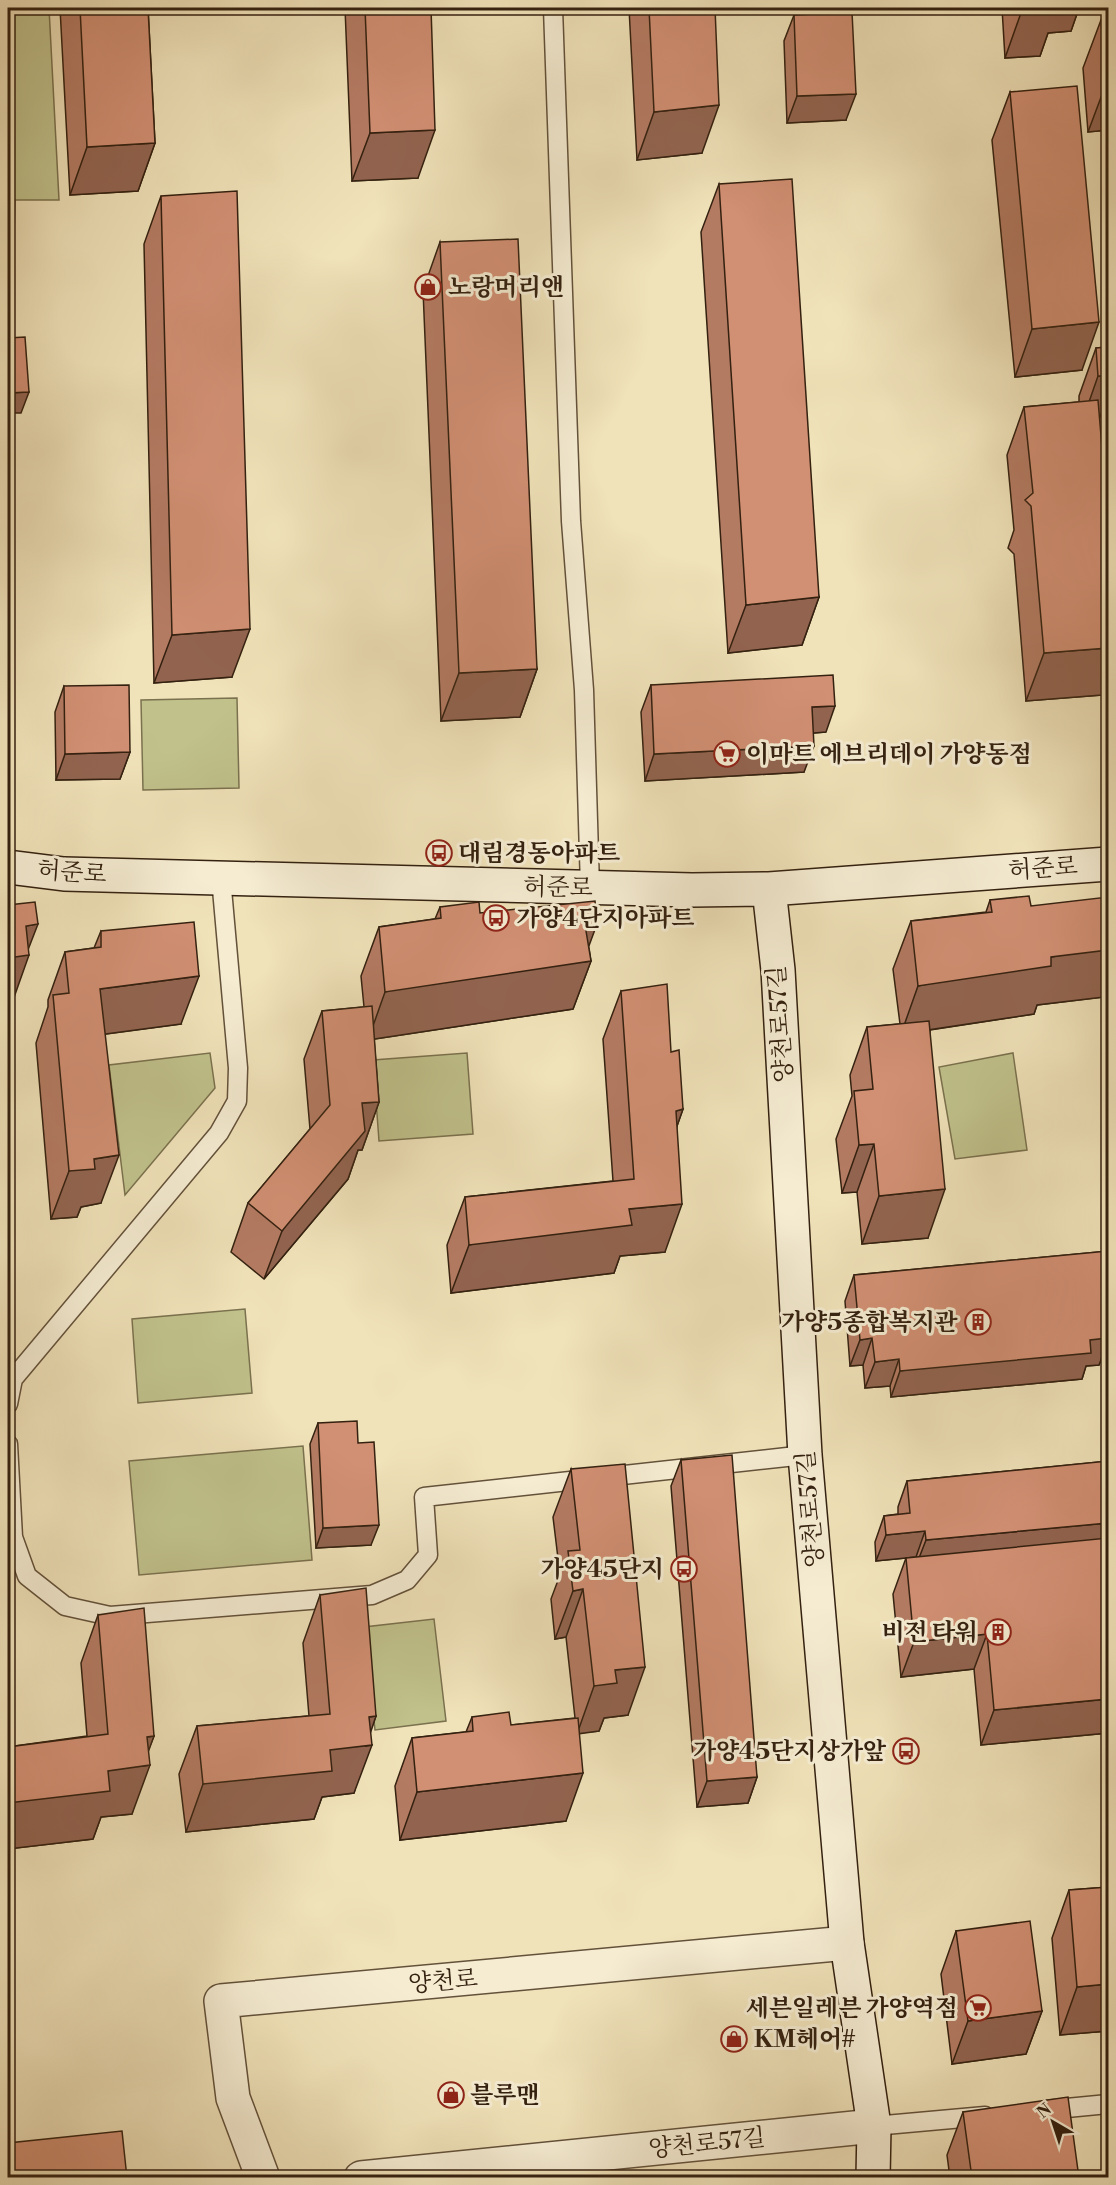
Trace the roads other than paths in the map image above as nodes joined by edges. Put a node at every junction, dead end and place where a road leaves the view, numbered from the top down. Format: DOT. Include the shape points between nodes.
graph roads {
  1 [pos="553,8"];
  2 [pos="1108,864"];
  3 [pos="8,867"];
  4 [pos="221,878"];
  5 [pos="590,887"];
  6 [pos="769,889"];
  7 [pos="8,1404"];
  8 [pos="8,1444"];
  9 [pos="805,1455"];
  10 [pos="847,1943"];
  11 [pos="1108,2104"];
  12 [pos="1026,2112"];
  13 [pos="1003,2114"];
  14 [pos="874,2126"];
  15 [pos="263,2178"];
  16 [pos="361,2178"];
  17 [pos="873,2178"];
  1 -- 5 [label="lane" via="571,521 584,690"];
  2 -- 6 [label="street, 허준로"];
  3 -- 4 [label="street, 허준로" via="64,874"];
  4 -- 5 [label="street, 허준로"];
  4 -- 7 [label="lane" via="238,1068 237,1101 219,1133 13,1379"];
  5 -- 6 [label="street, 허준로"];
  6 -- 9 [label="street, 양천로57길" via="778,970"];
  8 -- 9 [label="lane" via="13,1537 27,1576 65,1606 110,1616 372,1594 406,1580 428,1555 424,1497"];
  9 -- 10 [label="street, 양천로57길"];
  10 -- 14 [label="street, 양천로57길"];
  10 -- 15 [label="street, 양천로" via="221,2001 232,2098"];
  11 -- 12 [label="lane"];
  13 -- 14 [label="lane, 양천로57길"];
  14 -- 16 [label="street, 양천로57길"];
  14 -- 17 [label="street, 양천로57길"];
}
